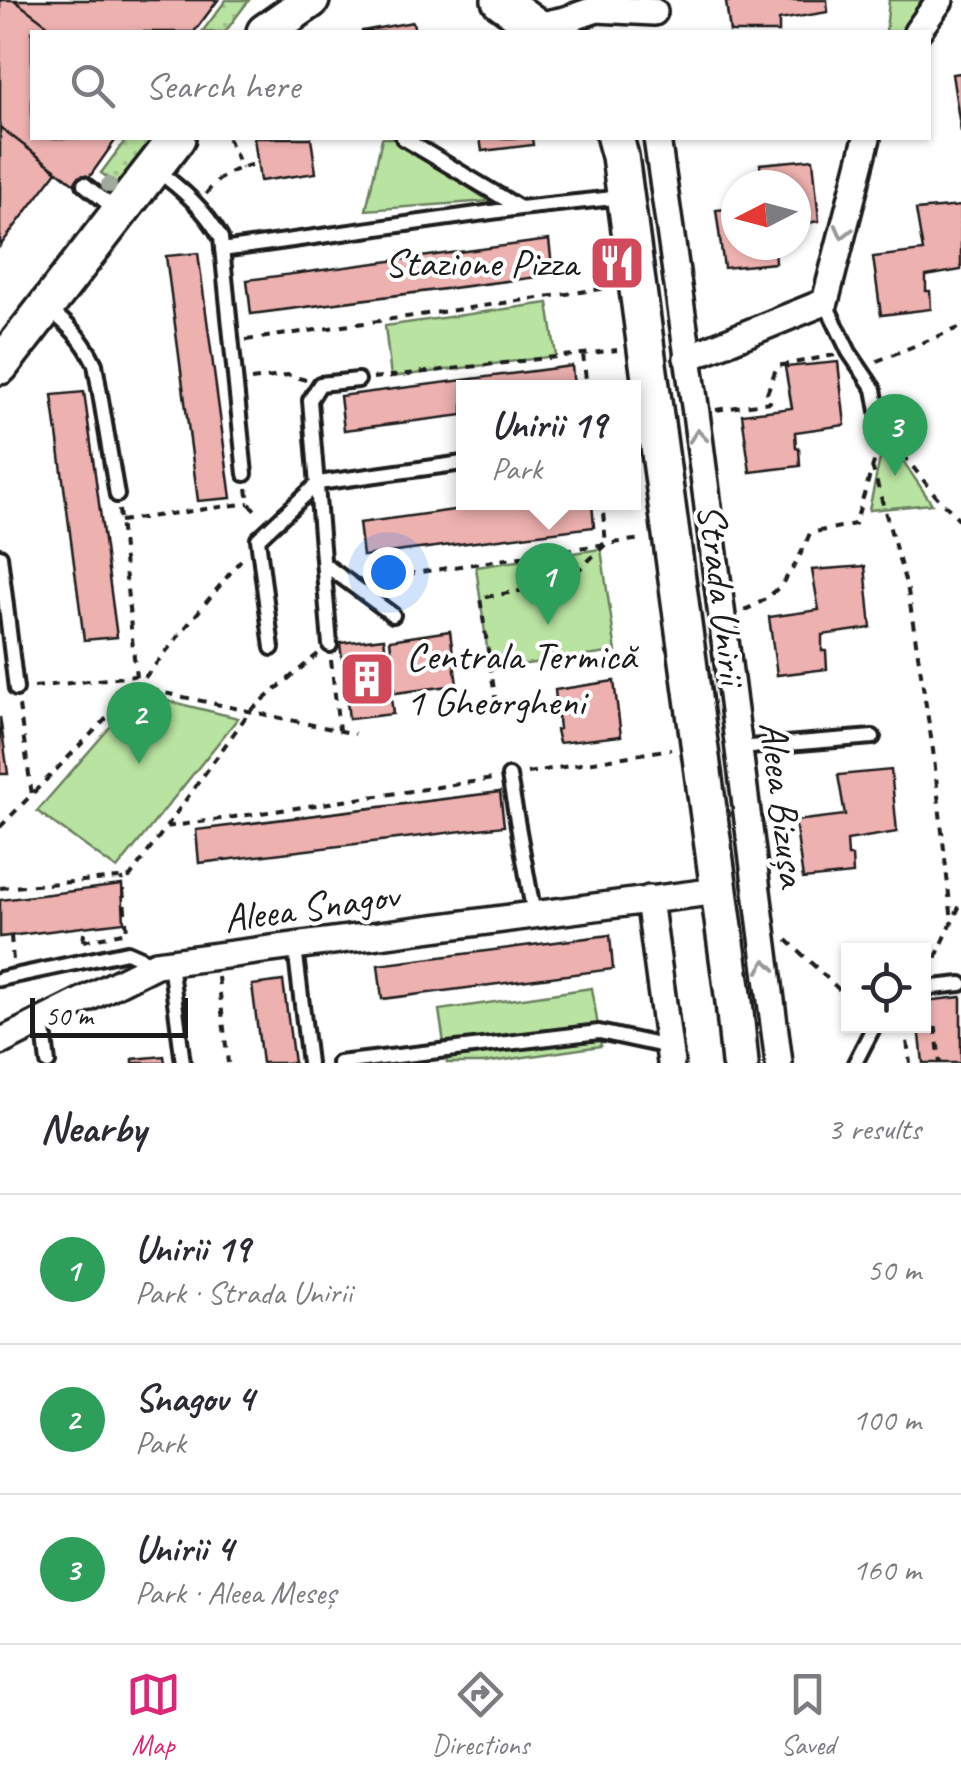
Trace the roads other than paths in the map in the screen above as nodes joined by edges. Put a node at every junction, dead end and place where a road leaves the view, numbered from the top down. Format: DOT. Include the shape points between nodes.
graph roads {
  1 [pos="279,0"];
  2 [pos="311,0"];
  3 [pos="940,0"];
  4 [pos="518,13"];
  5 [pos="655,15"];
  6 [pos="263,30"];
  7 [pos="265,30"];
  8 [pos="919,30"];
  9 [pos="176,140"];
  10 [pos="406,140"];
  11 [pos="615,140"];
  12 [pos="656,140"];
  13 [pos="866,140"];
  14 [pos="153,168"];
  15 [pos="84,184"];
  16 [pos="626,196"];
  17 [pos="520,208"];
  18 [pos="119,212"];
  19 [pos="222,250"];
  20 [pos="825,302"];
  21 [pos="45,306"];
  22 [pos="686,358"];
  23 [pos="0,366"];
  24 [pos="358,380"];
  25 [pos="640,380"];
  26 [pos="641,387"];
  27 [pos="882,434"];
  28 [pos="645,438"];
  29 [pos="456,464"];
  30 [pos="245,474"];
  31 [pos="318,483"];
  32 [pos="117,495"];
  33 [pos="0,556"];
  34 [pos="324,564"];
  35 [pos="393,615"];
  36 [pos="330,645"];
  37 [pos="272,648"];
  38 [pos="16,690"];
  39 [pos="874,736"];
  40 [pos="738,748"];
  41 [pos="509,776"];
  42 [pos="718,891"];
  43 [pos="649,898"];
  44 [pos="534,914"];
  45 [pos="295,947"];
  46 [pos="163,964"];
  47 [pos="0,979"];
  48 [pos="961,984"];
  49 [pos="931,986"];
  50 [pos="43,1021"];
  51 [pos="870,1033"];
  52 [pos="0,1042"];
  53 [pos="670,1055"];
  54 [pos="48,1063"];
  55 [pos="183,1063"];
  56 [pos="309,1063"];
  57 [pos="339,1063"];
  58 [pos="740,1063"];
  59 [pos="778,1063"];
  60 [pos="855,1063"];
  1 -- 6 [label="main road"];
  2 -- 7 [label="main road"];
  3 -- 8 [label="street"];
  4 -- 5 [label="street" via="566,20 597,8"];
  9 -- 14 [label="main road"];
  10 -- 17 [label="lane"];
  11 -- 16 [label="main road, Strada Unirii"];
  12 -- 22 [label="street, Aleea Bizușa"];
  13 -- 20 [label="street, one-way"];
  14 -- 18 [label="main road"];
  14 -- 19 [label="lane" via="210,217"];
  15 -- 18 [label="lane"];
  16 -- 17 [label="lane"];
  16 -- 25 [label="main road, Strada Unirii"];
  17 -- 19 [label="lane"];
  18 -- 21 [label="main road"];
  19 -- 30 [label="lane"];
  20 -- 22 [label="street"];
  20 -- 27 [label="lane" via="874,388"];
  21 -- 23 [label="main road"];
  21 -- 32 [label="lane" via="74,329 95,364"];
  40 -- 22 [label="street, Aleea Bizușa, one-way"];
  24 -- 31 [label="lane" via="320,384 310,400"];
  26 -- 28 [label="main road, Strada Unirii"];
  28 -- 42 [label="main road, Strada Unirii"];
  29 -- 31 [label="lane"];
  31 -- 34 [label="lane"];
  31 -- 37 [label="lane" via="258,540"];
  33 -- 38 [label="lane"];
  34 -- 35 [label="lane"];
  34 -- 36 [label="lane"];
  39 -- 40 [label="lane"];
  59 -- 40 [label="street, Aleea Bizușa, one-way"];
  41 -- 44 [label="lane"];
  42 -- 43 [label="street, Aleea Snagov"];
  42 -- 58 [label="main road, Strada Unirii"];
  43 -- 44 [label="street, Aleea Snagov"];
  43 -- 53 [label="street"];
  44 -- 45 [label="street, Aleea Snagov"];
  45 -- 46 [label="street, Aleea Snagov"];
  45 -- 56 [label="lane"];
  46 -- 47 [label="lane" via="127,952"];
  46 -- 50 [label="street, Aleea Snagov"];
  46 -- 55 [label="lane"];
  48 -- 49 [label="lane"];
  50 -- 52 [label="street, Aleea Snagov"];
  50 -- 54 [label="lane"];
  51 -- 60 [label="lane"];
  53 -- 57 [label="lane" via="599,1032"];
}
